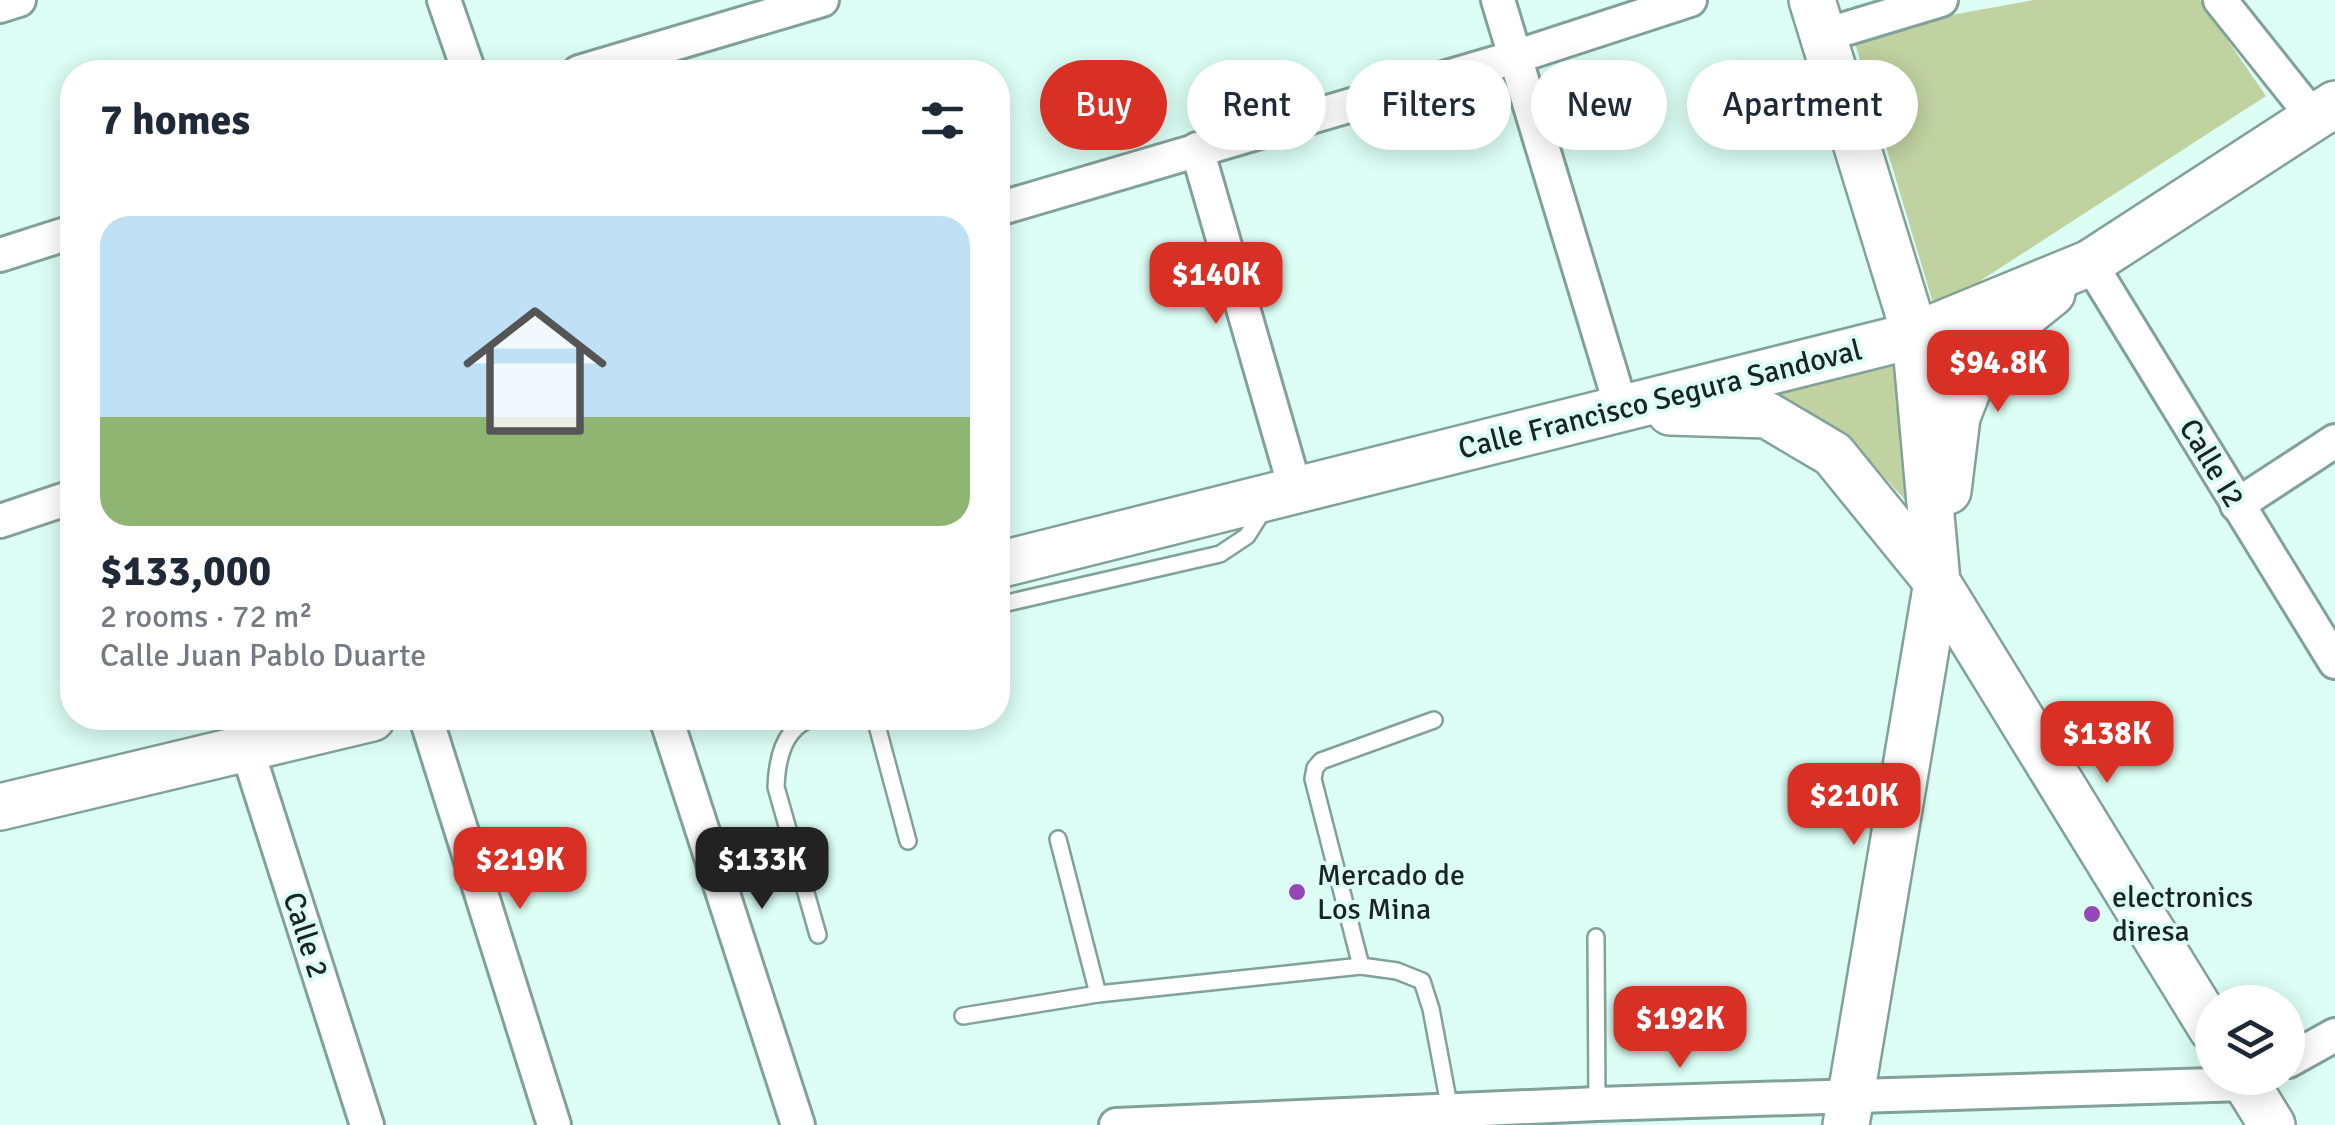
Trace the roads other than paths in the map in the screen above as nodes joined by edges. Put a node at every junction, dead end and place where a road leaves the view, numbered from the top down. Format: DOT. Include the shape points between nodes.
graph roads {
  1 [pos="19,0"];
  2 [pos="444,0"];
  3 [pos="822,0"];
  4 [pos="1498,0"];
  5 [pos="1690,0"];
  6 [pos="1942,0"];
  7 [pos="2220,0"];
  8 [pos="0,6"];
  9 [pos="1818,18"];
  10 [pos="1515,57"];
  11 [pos="465,60"];
  12 [pos="620,60"];
  13 [pos="2324,111"];
  14 [pos="1326,112"];
  15 [pos="1194,150"];
  16 [pos="1197,150"];
  17 [pos="1010,206"];
  18 [pos="60,236"];
  19 [pos="0,255"];
  20 [pos="2090,263"];
  21 [pos="1915,335"];
  22 [pos="1622,410"];
  23 [pos="2335,441"];
  24 [pos="1284,491"];
  25 [pos="60,501"];
  26 [pos="2237,505"];
  27 [pos="0,520"];
  28 [pos="1010,561"];
  29 [pos="1937,582"];
  30 [pos="1010,601"];
  31 [pos="2335,662"];
  32 [pos="1434,720"];
  33 [pos="318,730"];
  34 [pos="430,730"];
  35 [pos="670,730"];
  36 [pos="795,730"];
  37 [pos="878,730"];
  38 [pos="246,746"];
  39 [pos="0,807"];
  40 [pos="1058,839"];
  41 [pos="908,841"];
  42 [pos="818,935"];
  43 [pos="1596,937"];
  44 [pos="1360,966"];
  45 [pos="1098,994"];
  46 [pos="2195,1001"];
  47 [pos="963,1016"];
  48 [pos="2335,1034"];
  49 [pos="2305,1051"];
  50 [pos="2195,1084"];
  51 [pos="2257,1095"];
  52 [pos="1597,1104"];
  53 [pos="1450,1110"];
  54 [pos="1848,1111"];
  55 [pos="1554,1116"];
  56 [pos="367,1125"];
  57 [pos="554,1125"];
  58 [pos="798,1125"];
  59 [pos="1116,1125"];
  60 [pos="2272,1125"];
  1 -- 8 [label="street"];
  2 -- 11 [label="street"];
  3 -- 12 [label="street"];
  4 -- 10 [label="street"];
  5 -- 10 [label="street"];
  6 -- 9 [label="street"];
  7 -- 13 [label="street"];
  9 -- 21 [label="main road"];
  10 -- 14 [label="street"];
  10 -- 22 [label="street"];
  13 -- 20 [label="main road, Calle Francisco Segura Sandoval"];
  15 -- 17 [label="street"];
  16 -- 24 [label="street"];
  18 -- 19 [label="street"];
  20 -- 21 [label="main road, Calle Francisco Segura Sandoval"];
  20 -- 26 [label="street, Calle I2"];
  20 -- 29 [label="main road" via="1984,348 1957,417"];
  21 -- 22 [label="main road, Calle Francisco Segura Sandoval"];
  21 -- 29 [label="main road"];
  22 -- 24 [label="main road, Calle Francisco Segura Sandoval"];
  22 -- 29 [label="main road" via="1767,416 1833,454"];
  23 -- 26 [label="street"];
  24 -- 28 [label="main road, Calle Francisco Segura Sandoval"];
  24 -- 30 [label="lane" via="1246,536 1220,554"];
  25 -- 27 [label="street"];
  26 -- 31 [label="street, Calle I2"];
  29 -- 46 [label="main road"];
  29 -- 54 [label="main road"];
  32 -- 44 [label="lane" via="1314,768"];
  33 -- 38 [label="main road"];
  34 -- 57 [label="street"];
  35 -- 58 [label="street"];
  36 -- 42 [label="lane" via="785,741 776,787"];
  37 -- 41 [label="lane"];
  38 -- 39 [label="main road"];
  38 -- 56 [label="street, Calle 2"];
  40 -- 45 [label="lane"];
  43 -- 52 [label="lane"];
  44 -- 45 [label="lane"];
  44 -- 53 [label="lane" via="1422,981"];
  45 -- 47 [label="lane"];
  48 -- 49 [label="street"];
  50 -- 54 [label="street"];
  51 -- 60 [label="main road"];
  52 -- 54 [label="street"];
  52 -- 55 [label="street"];
  53 -- 55 [label="street"];
  53 -- 59 [label="street"];
}
